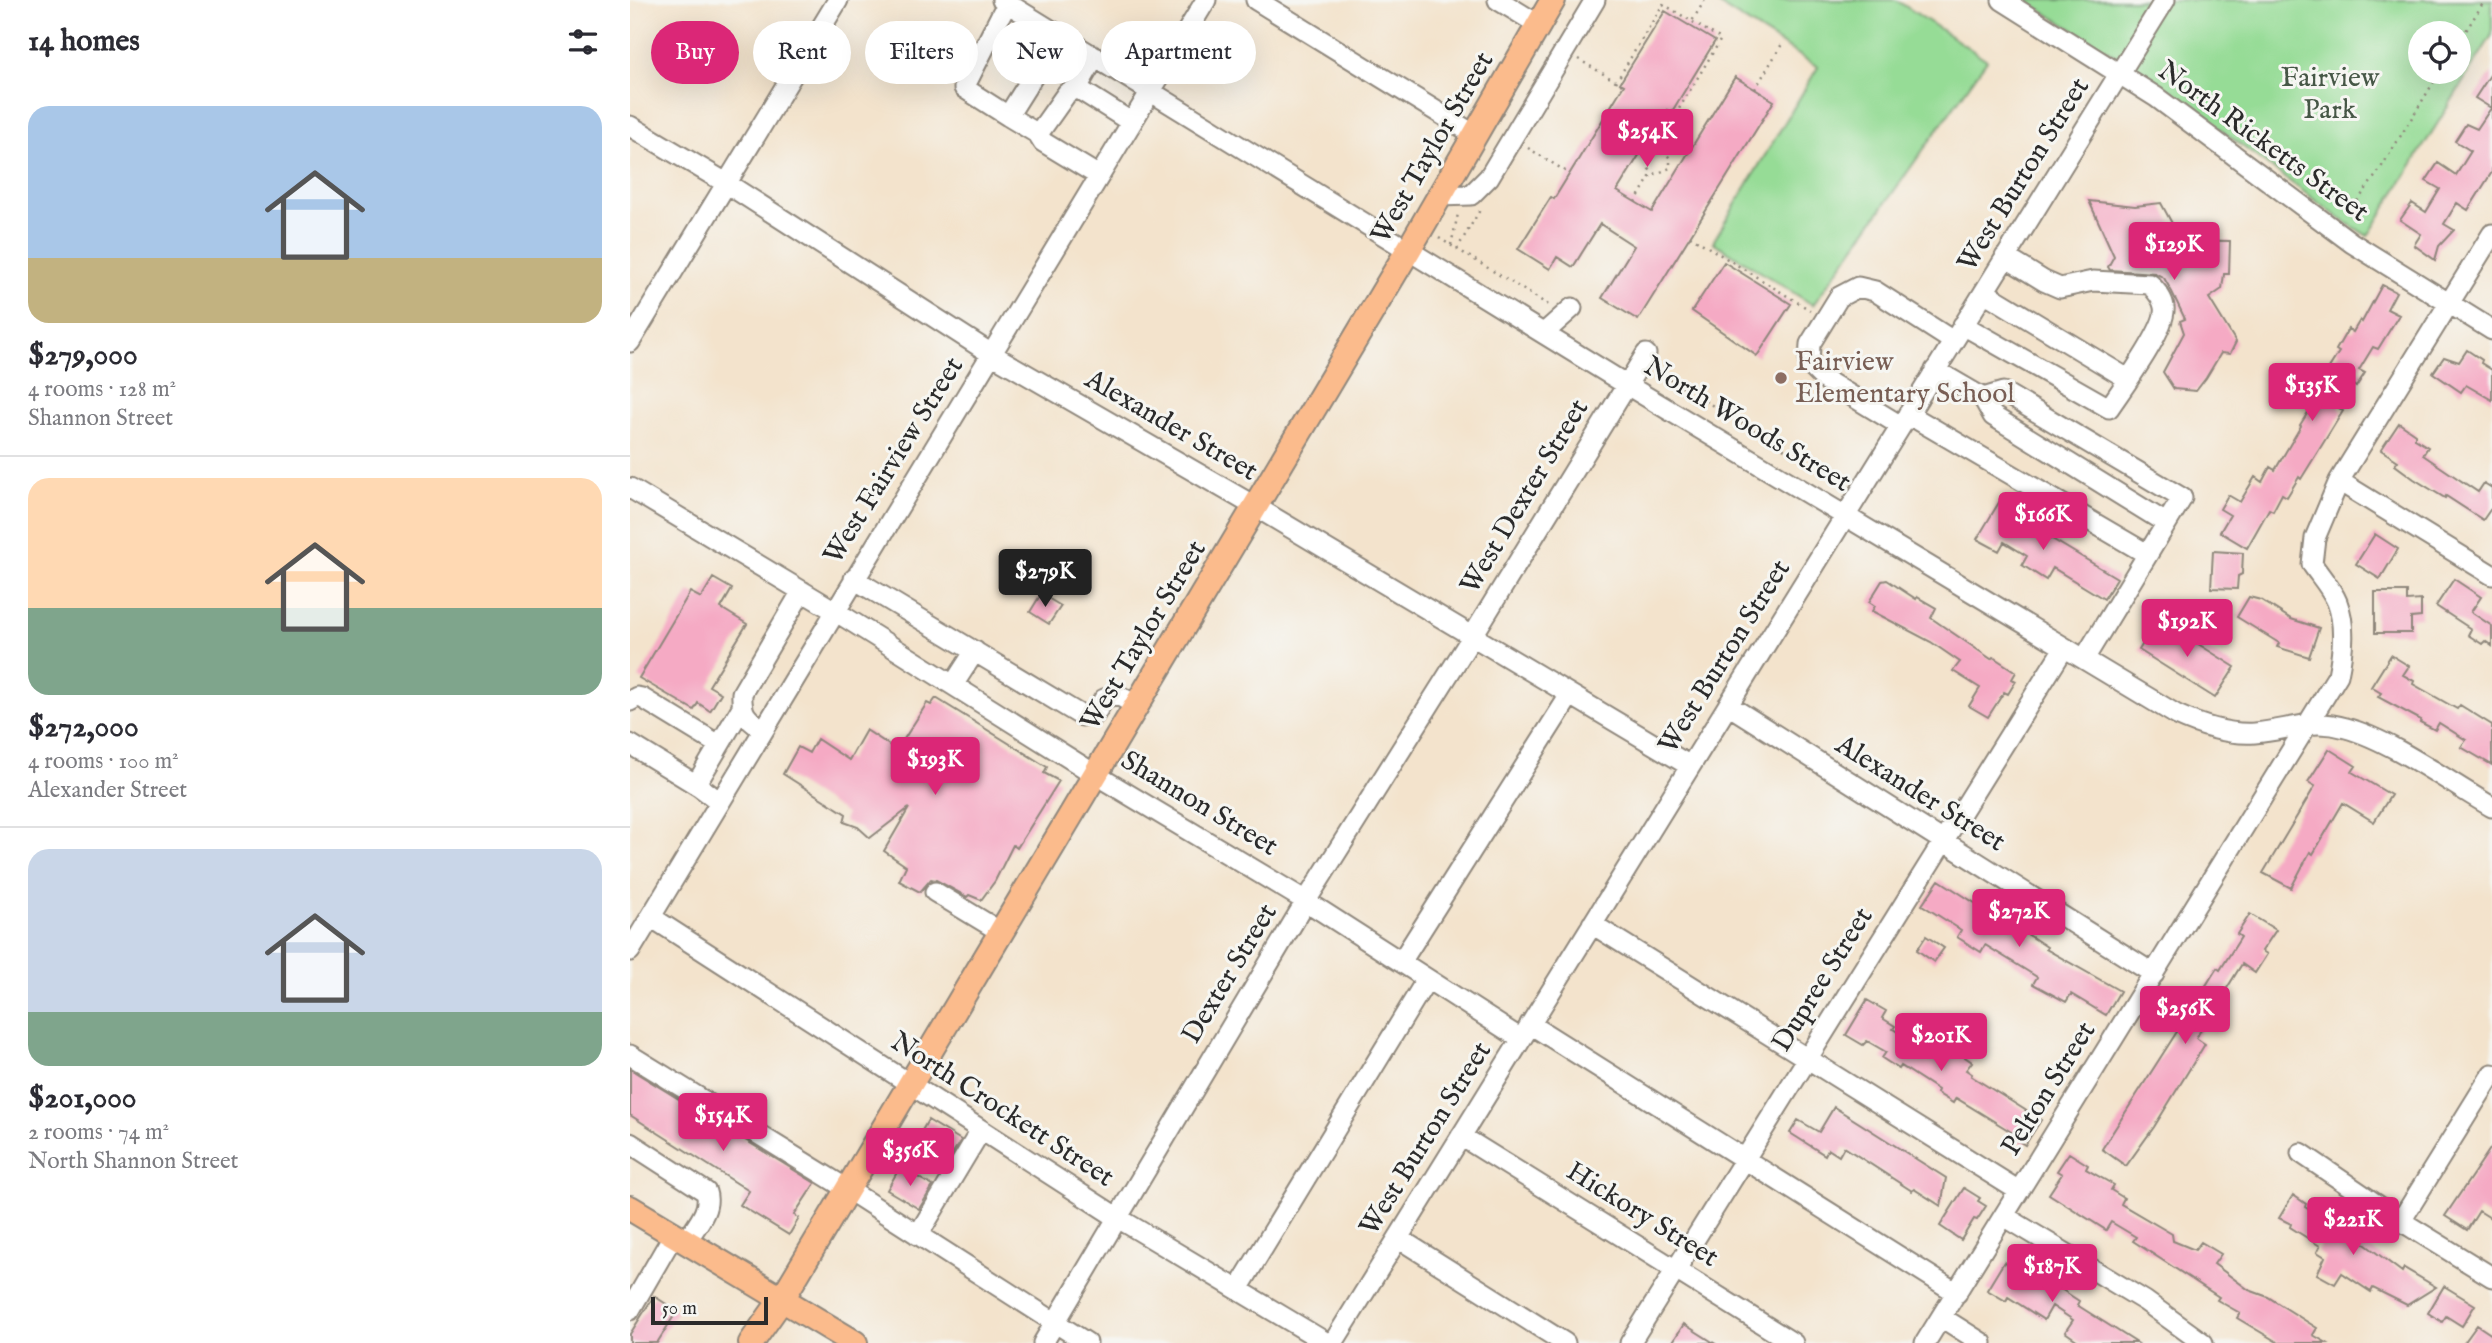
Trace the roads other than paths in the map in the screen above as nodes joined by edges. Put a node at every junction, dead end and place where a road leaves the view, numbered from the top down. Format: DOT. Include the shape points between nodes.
graph roads {
  1 [pos="838,0"];
  2 [pos="1206,0"];
  3 [pos="1256,0"];
  4 [pos="1498,0"];
  5 [pos="1553,0"];
  6 [pos="1595,0"];
  7 [pos="2002,0"];
  8 [pos="2165,0"];
  9 [pos="1005,1"];
  10 [pos="1037,21"];
  11 [pos="1539,25"];
  12 [pos="1087,53"];
  13 [pos="1094,57"];
  14 [pos="2121,73"];
  15 [pos="1028,84"];
  16 [pos="1077,88"];
  17 [pos="1149,91"];
  18 [pos="1008,116"];
  19 [pos="1131,122"];
  20 [pos="630,126"];
  21 [pos="1038,134"];
  22 [pos="1475,135"];
  23 [pos="1098,176"];
  24 [pos="726,183"];
  25 [pos="1451,196"];
  26 [pos="2492,234"];
  27 [pos="1414,241"];
  28 [pos="2006,257"];
  29 [pos="1984,292"];
  30 [pos="2449,303"];
  31 [pos="1564,309"];
  32 [pos="2492,330"];
  33 [pos="1544,333"];
  34 [pos="1958,333"];
  35 [pos="630,342"];
  36 [pos="993,355"];
  37 [pos="1647,360"];
  38 [pos="1935,370"];
  39 [pos="2128,379"];
  40 [pos="1627,385"];
  41 [pos="1983,398"];
  42 [pos="1904,420"];
  43 [pos="2339,481"];
  44 [pos="630,488"];
  45 [pos="1256,507"];
  46 [pos="1844,517"];
  47 [pos="2166,523"];
  48 [pos="2147,554"];
  49 [pos="2492,575"];
  50 [pos="855,579"];
  51 [pos="802,591"];
  52 [pos="835,611"];
  53 [pos="1472,638"];
  54 [pos="2064,648"];
  55 [pos="975,651"];
  56 [pos="2084,659"];
  57 [pos="953,685"];
  58 [pos="1570,695"];
  59 [pos="630,701"];
  60 [pos="1728,705"];
  61 [pos="1137,706"];
  62 [pos="742,707"];
  63 [pos="2309,723"];
  64 [pos="763,730"];
  65 [pos="630,744"];
  66 [pos="719,745"];
  67 [pos="1690,766"];
  68 [pos="1096,775"];
  69 [pos="700,787"];
  70 [pos="720,802"];
  71 [pos="2492,807"];
  72 [pos="1942,842"];
  73 [pos="935,892"];
  74 [pos="1306,901"];
  75 [pos="651,917"];
  76 [pos="1592,924"];
  77 [pos="1001,932"];
  78 [pos="630,951"];
  79 [pos="1401,962"];
  80 [pos="2154,974"];
  81 [pos="1427,979"];
  82 [pos="1526,1032"];
  83 [pos="630,1055"];
  84 [pos="1807,1059"];
  85 [pos="2492,1073"];
  86 [pos="909,1084"];
  87 [pos="981,1130"];
  88 [pos="1461,1136"];
  89 [pos="630,1143"];
  90 [pos="2301,1153"];
  91 [pos="1744,1159"];
  92 [pos="847,1189"];
  93 [pos="2020,1191"];
  94 [pos="630,1208"];
  95 [pos="2004,1216"];
  96 [pos="1118,1218"];
  97 [pos="2402,1220"];
  98 [pos="918,1235"];
  99 [pos="680,1238"];
  100 [pos="1398,1238"];
  101 [pos="1676,1269"];
  102 [pos="2492,1277"];
  103 [pos="1238,1289"];
  104 [pos="1956,1293"];
  105 [pos="782,1299"];
  106 [pos="630,1311"];
  107 [pos="1941,1317"];
  108 [pos="1054,1323"];
  109 [pos="844,1340"];
  110 [pos="751,1343"];
  111 [pos="1042,1343"];
  112 [pos="1087,1343"];
  113 [pos="1327,1343"];
  114 [pos="1333,1343"];
  115 [pos="1565,1343"];
  116 [pos="1630,1343"];
  117 [pos="1793,1343"];
  118 [pos="1925,1343"];
  119 [pos="1982,1343"];
  120 [pos="2203,1343"];
  1 -- 24 [label="street"];
  2 -- 17 [label="street, West Fairview Street"];
  3 -- 22 [label="street"];
  4 -- 11 [label="street"];
  5 -- 11 [label="main road, West Taylor Street"];
  6 -- 25 [label="street" via="1489,177 1471,195"];
  7 -- 14 [label="street, North Ricketts Street"];
  8 -- 14 [label="street, West Burton Street"];
  9 -- 10 [label="street, North Woods Street"];
  9 -- 18 [label="street" via="964,89"];
  11 -- 22 [label="main road, West Taylor Street"];
  12 -- 13 [label="street, North Woods Street"];
  13 -- 16 [label="street"];
  13 -- 17 [label="street, North Woods Street"];
  14 -- 28 [label="street, West Burton Street"];
  14 -- 30 [label="street, North Ricketts Street" via="2320,221"];
  15 -- 18 [label="street"];
  16 -- 19 [label="street"];
  16 -- 21 [label="street" via="1067,93"];
  17 -- 19 [label="street, West Fairview Street"];
  17 -- 27 [label="street, North Woods Street"];
  18 -- 21 [label="street"];
  19 -- 23 [label="street, West Fairview Street"];
  20 -- 24 [label="street, Alexander Street"];
  21 -- 23 [label="street" via="1043,142"];
  22 -- 25 [label="main road, West Taylor Street"];
  23 -- 36 [label="street, West Fairview Street"];
  24 -- 35 [label="street"];
  24 -- 36 [label="street, Alexander Street"];
  25 -- 27 [label="main road, West Taylor Street"];
  26 -- 30 [label="street"];
  27 -- 33 [label="street, North Woods Street"];
  27 -- 45 [label="main road, West Taylor Street"];
  28 -- 29 [label="street, West Burton Street"];
  28 -- 39 [label="street" via="2060,288 2092,281 2150,284 2165,309 2161,328"];
  29 -- 34 [label="street, West Burton Street"];
  29 -- 39 [label="street"];
  30 -- 32 [label="street, North Ricketts Street"];
  30 -- 43 [label="street"];
  31 -- 33 [label="street"];
  33 -- 40 [label="street, North Woods Street"];
  34 -- 38 [label="street, West Burton Street"];
  34 -- 39 [label="street" via="2109,408"];
  34 -- 42 [label="street" via="1875,291 1858,288 1839,297 1825,318 1810,344 1809,364 1824,379"];
  36 -- 45 [label="street, Alexander Street"];
  36 -- 50 [label="street, West Fairview Street"];
  37 -- 40 [label="street, West Dexter Street"];
  38 -- 41 [label="street"];
  38 -- 42 [label="street, West Burton Street"];
  40 -- 46 [label="street, North Woods Street"];
  40 -- 53 [label="street, West Dexter Street"];
  41 -- 47 [label="street" via="1993,416"];
  41 -- 47 [label="street" via="2003,392 2182,498"];
  42 -- 46 [label="street, West Burton Street"];
  42 -- 48 [label="street"];
  43 -- 49 [label="street"];
  43 -- 63 [label="street, Pelton Street" via="2315,538 2312,564 2337,600 2343,650 2338,675"];
  44 -- 51 [label="street, Shannon Street"];
  45 -- 53 [label="street, Alexander Street"];
  45 -- 61 [label="main road, West Taylor Street"];
  46 -- 54 [label="street, North Woods Street"];
  46 -- 60 [label="street, West Burton Street"];
  47 -- 48 [label="street"];
  48 -- 56 [label="street"];
  50 -- 52 [label="street, West Fairview Street"];
  50 -- 55 [label="street"];
  51 -- 52 [label="street, Shannon Street"];
  51 -- 62 [label="street" via="743,693"];
  52 -- 57 [label="street, Shannon Street"];
  52 -- 64 [label="street, West Fairview Street"];
  53 -- 58 [label="street, Alexander Street"];
  53 -- 74 [label="street, Dexter Street"];
  54 -- 56 [label="street, North Woods Street"];
  54 -- 72 [label="street, Dupree Street"];
  55 -- 57 [label="street"];
  55 -- 61 [label="street" via="1082,716 1095,714 1104,699 1118,695"];
  56 -- 63 [label="street, North Woods Street" via="2197,724 2254,733"];
  57 -- 68 [label="street, Shannon Street"];
  58 -- 67 [label="street, Alexander Street"];
  58 -- 79 [label="street"];
  59 -- 66 [label="street" via="642,698"];
  60 -- 67 [label="street, West Burton Street"];
  60 -- 72 [label="street, Alexander Street"];
  61 -- 68 [label="main road, West Taylor Street"];
  62 -- 64 [label="street" via="748,719"];
  62 -- 66 [label="street"];
  63 -- 71 [label="street, North Woods Street" via="2346,728 2386,745"];
  63 -- 80 [label="street, Pelton Street"];
  64 -- 70 [label="street, West Fairview Street"];
  65 -- 69 [label="street"];
  66 -- 69 [label="street" via="700,778"];
  67 -- 76 [label="street, West Burton Street"];
  68 -- 74 [label="street, Shannon Street"];
  68 -- 77 [label="main road, West Taylor Street"];
  69 -- 70 [label="street"];
  70 -- 75 [label="street, West Fairview Street"];
  72 -- 80 [label="street, Alexander Street"];
  72 -- 84 [label="street, Dupree Street"];
  73 -- 77 [label="street"];
  74 -- 79 [label="street, Shannon Street"];
  74 -- 96 [label="street, Dexter Street"];
  75 -- 78 [label="street, West Fairview Street"];
  75 -- 86 [label="street, North Crockett Street"];
  76 -- 82 [label="street, West Burton Street"];
  76 -- 84 [label="street"];
  77 -- 86 [label="main road, West Taylor Street"];
  79 -- 81 [label="street, Shannon Street"];
  80 -- 93 [label="street, Pelton Street"];
  81 -- 82 [label="street, Shannon Street"];
  81 -- 103 [label="street"];
  82 -- 88 [label="street, West Burton Street"];
  82 -- 91 [label="street, Shannon Street"];
  83 -- 92 [label="street"];
  84 -- 91 [label="street, Dupree Street"];
  84 -- 93 [label="street"];
  85 -- 97 [label="street"];
  86 -- 87 [label="street, North Crockett Street"];
  86 -- 92 [label="main road, West Taylor Street"];
  87 -- 96 [label="street, North Crockett Street"];
  87 -- 98 [label="street"];
  88 -- 100 [label="street, West Burton Street"];
  88 -- 101 [label="street, Hickory Street"];
  89 -- 99 [label="street" via="706,1192 707,1207"];
  90 -- 97 [label="street"];
  91 -- 101 [label="street, Dupree Street"];
  91 -- 104 [label="street, Shannon Street"];
  92 -- 98 [label="street"];
  92 -- 105 [label="main road, West Taylor Street"];
  93 -- 95 [label="street, Pelton Street"];
  94 -- 99 [label="main road"];
  95 -- 104 [label="street, Pelton Street"];
  95 -- 120 [label="street" via="2145,1301"];
  96 -- 103 [label="street, North Crockett Street"];
  96 -- 108 [label="street, Dexter Street"];
  97 -- 102 [label="street"];
  98 -- 108 [label="street"];
  99 -- 105 [label="main road"];
  99 -- 106 [label="street"];
  100 -- 114 [label="street, West Burton Street"];
  100 -- 115 [label="street"];
  101 -- 116 [label="street, Dupree Street"];
  101 -- 117 [label="street, Hickory Street"];
  103 -- 113 [label="street, North Crockett Street"];
  104 -- 107 [label="street, Pelton Street"];
  105 -- 109 [label="main road"];
  105 -- 110 [label="main road, West Taylor Street"];
  107 -- 118 [label="street, Pelton Street"];
  107 -- 119 [label="street"];
  108 -- 111 [label="street, Dexter Street"];
  108 -- 112 [label="street"];
}
